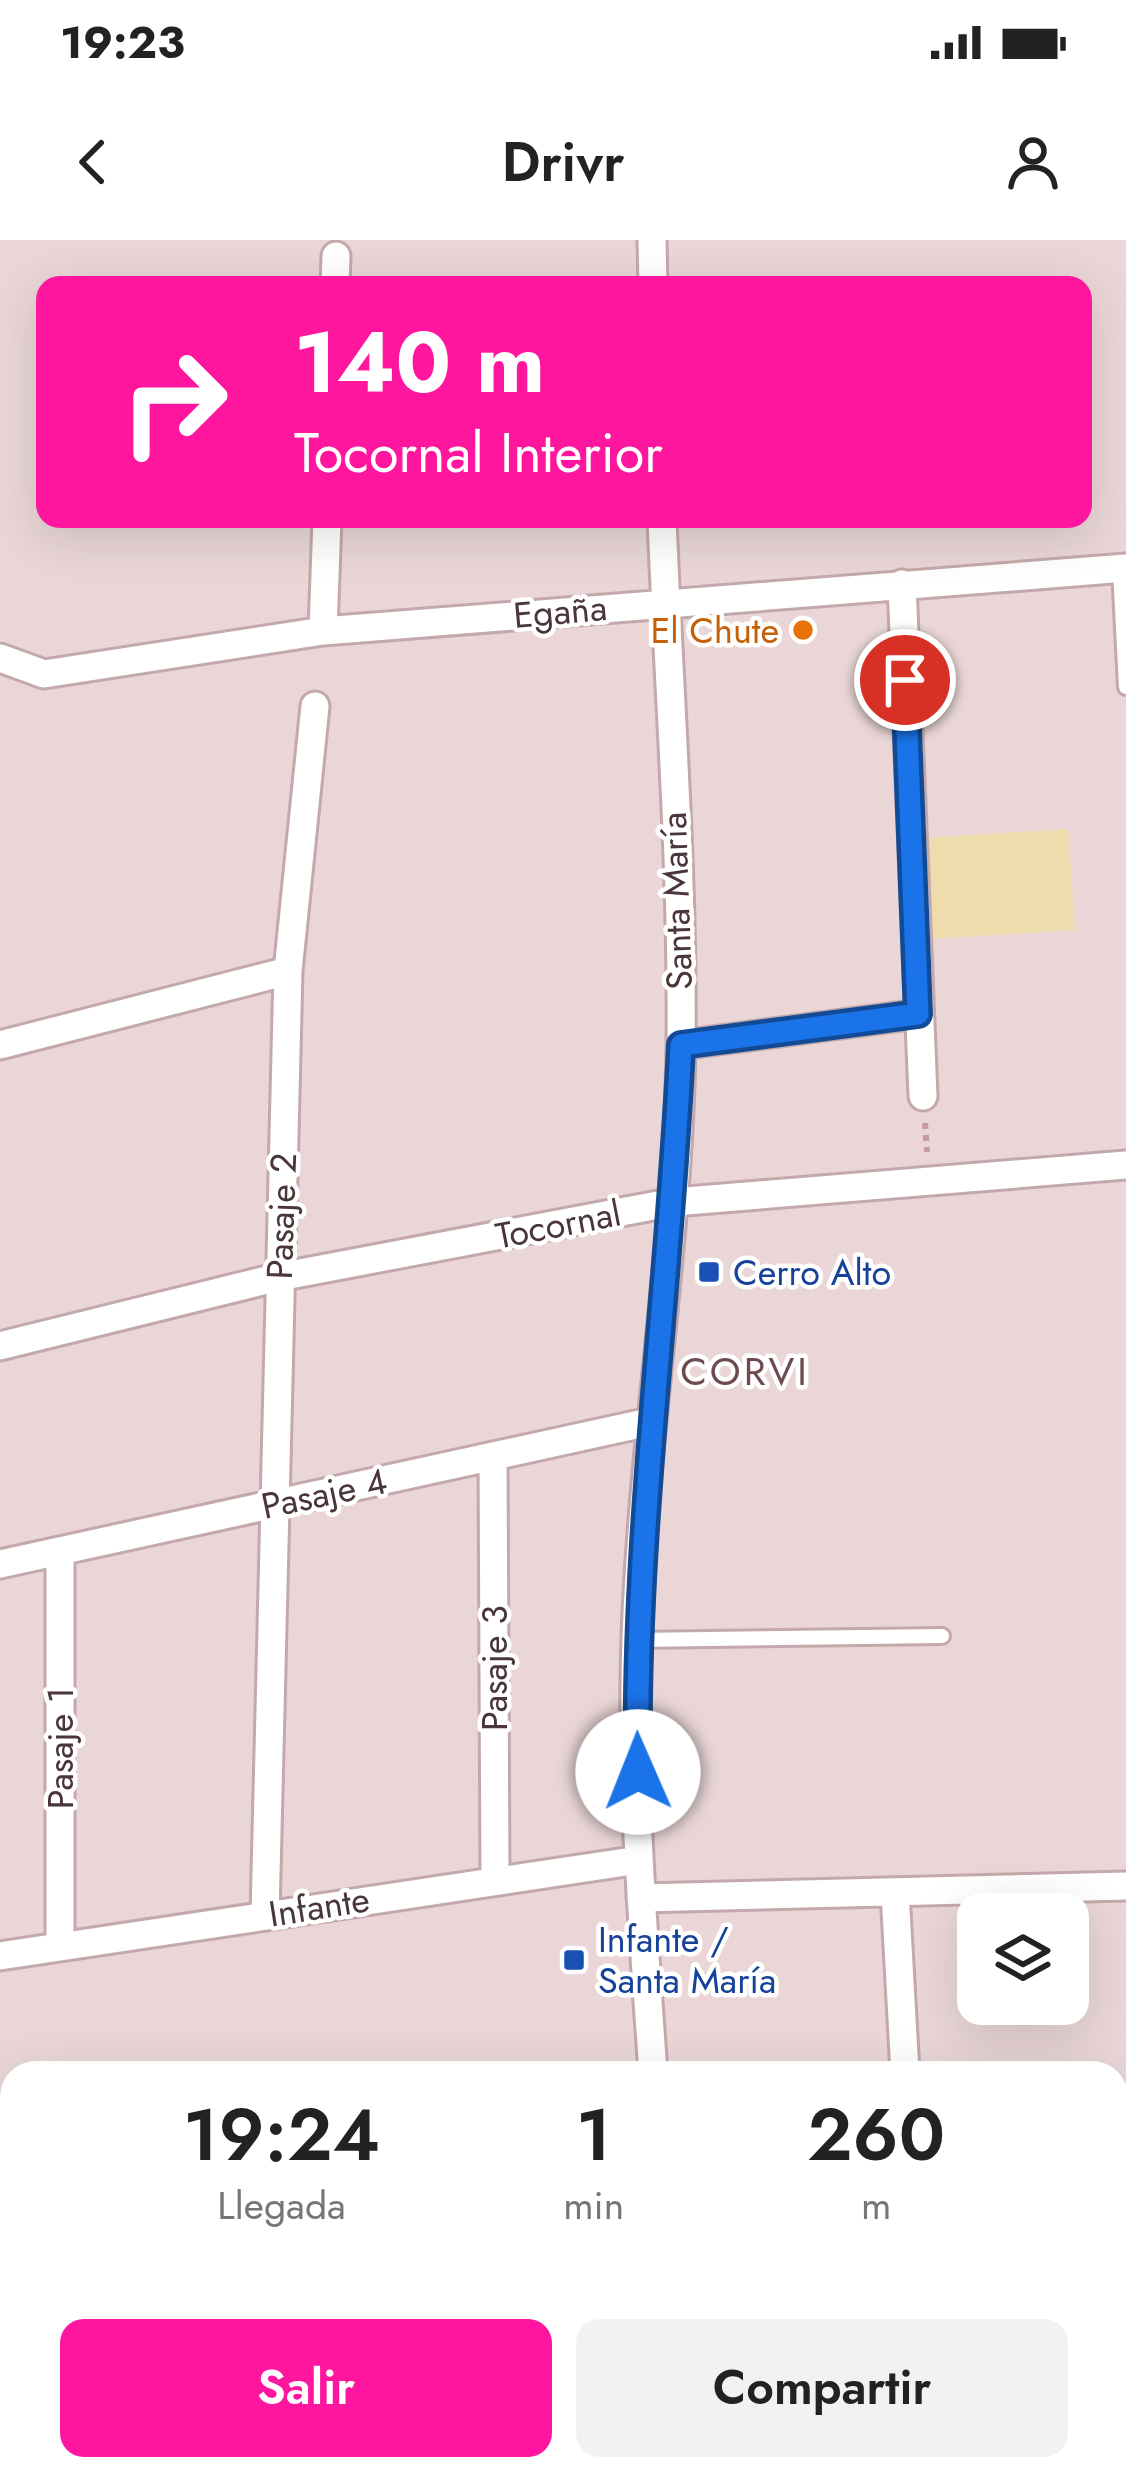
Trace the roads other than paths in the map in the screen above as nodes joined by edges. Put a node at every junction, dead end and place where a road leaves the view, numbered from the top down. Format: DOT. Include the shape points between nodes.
graph roads {
  1 [pos="652,240"];
  2 [pos="336,256"];
  3 [pos="335,276"];
  4 [pos="653,276"];
  5 [pos="327,528"];
  6 [pos="662,528"];
  7 [pos="1123,568"];
  8 [pos="902,584"];
  9 [pos="665,602"];
  10 [pos="323,631"];
  11 [pos="0,658"];
  12 [pos="1126,687"];
  13 [pos="315,706"];
  14 [pos="288,970"];
  15 [pos="918,1014"];
  16 [pos="0,1045"];
  17 [pos="681,1045"];
  18 [pos="923,1096"];
  19 [pos="1126,1166"];
  20 [pos="674,1202"];
  21 [pos="279,1277"];
  22 [pos="0,1346"];
  23 [pos="649,1422"];
  24 [pos="493,1456"];
  25 [pos="271,1504"];
  26 [pos="60,1553"];
  27 [pos="0,1564"];
  28 [pos="942,1636"];
  29 [pos="636,1640"];
  30 [pos="639,1860"];
  31 [pos="495,1880"];
  32 [pos="1126,1886"];
  33 [pos="895,1892"];
  34 [pos="641,1898"];
  35 [pos="265,1915"];
  36 [pos="60,1943"];
  37 [pos="0,1956"];
  38 [pos="652,2061"];
  39 [pos="904,2061"];
  1 -- 4 [label="street"];
  2 -- 3 [label="street"];
  5 -- 10 [label="street"];
  6 -- 9 [label="street, Santa María"];
  7 -- 8 [label="street, Egaña"];
  7 -- 12 [label="lane"];
  8 -- 9 [label="street, Egaña"];
  8 -- 15 [label="street"];
  9 -- 10 [label="street, Egaña"];
  9 -- 17 [label="street, Santa María"];
  10 -- 11 [label="street, Egaña" via="44,674"];
  13 -- 14 [label="street, Pasaje 2"];
  14 -- 16 [label="street"];
  14 -- 21 [label="street, Pasaje 2"];
  15 -- 17 [label="street"];
  15 -- 18 [label="street"];
  17 -- 20 [label="street, Santa María"];
  19 -- 20 [label="street, Tocornal"];
  20 -- 21 [label="street, Tocornal"];
  20 -- 23 [label="street, Santa María"];
  21 -- 22 [label="street, Tocornal"];
  21 -- 25 [label="street, Pasaje 2"];
  23 -- 24 [label="street, Pasaje 4"];
  23 -- 29 [label="street, Santa María"];
  24 -- 25 [label="street, Pasaje 4"];
  24 -- 31 [label="street, Pasaje 3"];
  25 -- 26 [label="street, Pasaje 4"];
  25 -- 35 [label="street, Pasaje 2"];
  26 -- 27 [label="street, Pasaje 4"];
  26 -- 36 [label="street, Pasaje 1"];
  28 -- 29 [label="lane"];
  29 -- 30 [label="street, Santa María"];
  30 -- 31 [label="street, Infante"];
  30 -- 34 [label="street, Santa María"];
  31 -- 35 [label="street, Infante"];
  32 -- 33 [label="street"];
  33 -- 34 [label="street"];
  33 -- 39 [label="street"];
  34 -- 38 [label="street, Santa María"];
  35 -- 36 [label="street, Infante"];
  36 -- 37 [label="street, Infante"];
}
